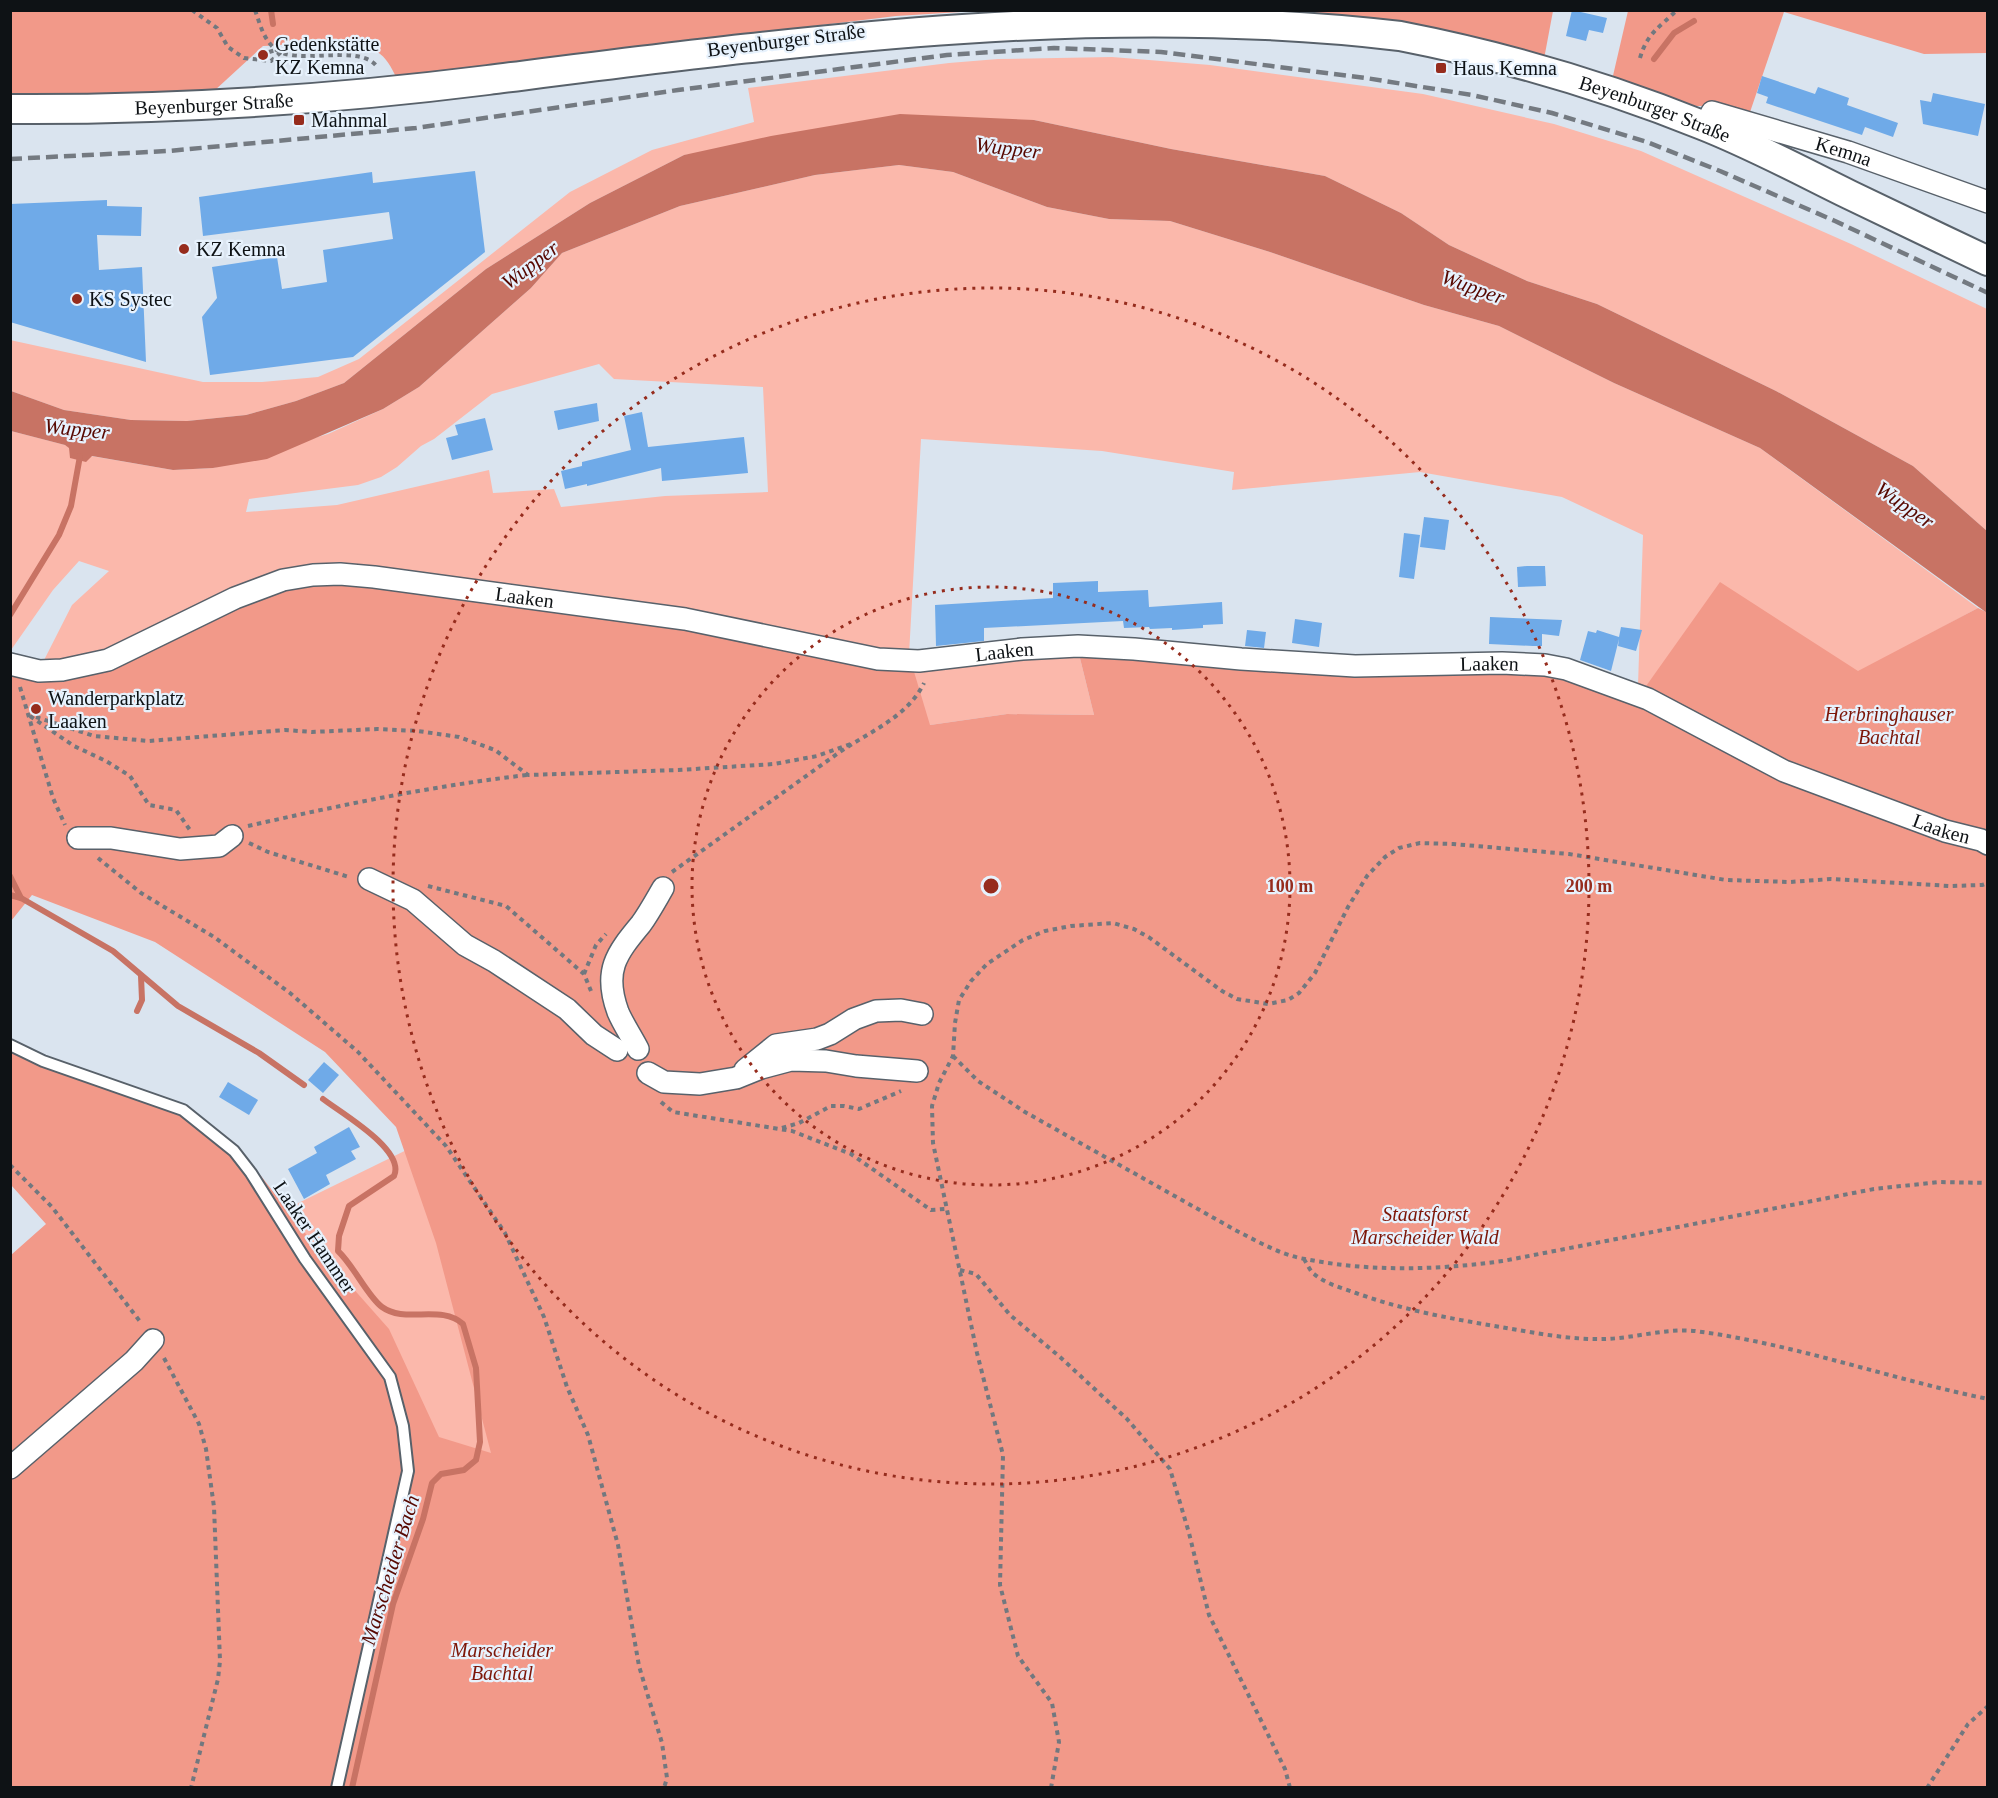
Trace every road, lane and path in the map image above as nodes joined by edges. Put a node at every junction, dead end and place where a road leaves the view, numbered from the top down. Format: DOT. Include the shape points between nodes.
graph roads {
  1 [pos="192,10"];
  2 [pos="255,10"];
  3 [pos="1677,10"];
  4 [pos="279,51"];
  5 [pos="269,52"];
  6 [pos="1640,58"];
  7 [pos="383,92"];
  8 [pos="10,109"];
  9 [pos="1705,126"];
  10 [pos="1988,202"];
  11 [pos="1988,261"];
  12 [pos="12,665"];
  13 [pos="924,683"];
  14 [pos="30,716"];
  15 [pos="851,744"];
  16 [pos="528,775"];
  17 [pos="232,836"];
  18 [pos="78,838"];
  19 [pos="1988,844"];
  20 [pos="369,879"];
  21 [pos="667,881"];
  22 [pos="1988,883"];
  23 [pos="609,931"];
  24 [pos="584,974"];
  25 [pos="922,1014"];
  26 [pos="10,1045"];
  27 [pos="639,1049"];
  28 [pos="617,1050"];
  29 [pos="953,1056"];
  30 [pos="648,1073"];
  31 [pos="924,1077"];
  32 [pos="736,1078"];
  33 [pos="939,1083"];
  34 [pos="902,1091"];
  35 [pos="10,1165"];
  36 [pos="1988,1183"];
  37 [pos="945,1209"];
  38 [pos="1304,1259"];
  39 [pos="960,1269"];
  40 [pos="153,1340"];
  41 [pos="1988,1399"];
  42 [pos="10,1468"];
  43 [pos="1988,1706"];
  44 [pos="191,1788"];
  45 [pos="337,1788"];
  46 [pos="664,1788"];
  47 [pos="1051,1788"];
  48 [pos="1290,1788"];
  49 [pos="1927,1788"];
  1 -- 4 [label="path" via="217,28 228,47 244,58 271,61"];
  2 -- 4 [label="path" via="264,36"];
  3 -- 6 [label="path" via="1651,32"];
  4 -- 5 [label="path"];
  4 -- 7 [label="path" via="367,59 381,73"];
  7 -- 8 [label="main road, Beyenburger Straße" via="197,106"];
  7 -- 9 [label="main road, Beyenburger Straße" via="896,27 1053,14 1162,13 1274,19 1437,44 1599,87"];
  9 -- 10 [label="street, Kemna" via="1712,112 1848,152"];
  9 -- 11 [label="main road, Beyenburger Straße"];
  12 -- 14 [label="path"];
  12 -- 19 [label="street, Laaken" via="62,670 108,660 236,598 283,580 340,574 685,619 878,659 919,661 1078,646 1354,666 1545,665 1648,699 1784,771"];
  13 -- 15 [label="path" via="917,698 887,723"];
  14 -- 16 [label="path" via="94,736 150,741 285,730 418,731 459,737 495,750"];
  14 -- 18 [label="path" via="54,798 65,825"];
  15 -- 16 [label="path" via="817,756 774,764"];
  15 -- 21 [label="path"];
  16 -- 17 [label="path" via="369,799 245,826"];
  17 -- 18 [label="street" via="219,846 180,849 111,838"];
  18 -- 46 [label="path" via="141,893 214,937 290,993 358,1052 446,1146 505,1233 544,1317 588,1435 618,1545 639,1666 662,1743 668,1778"];
  20 -- 28 [label="street" via="414,900 465,945 567,1009"];
  21 -- 27 [label="street" via="613,964 611,977 618,1011"];
  22 -- 29 [label="path" via="1950,886 1831,879 1726,880 1569,854 1420,843 1399,848 1367,876 1315,972 1299,993 1288,1000 1268,1004 1237,999 1134,929 1113,923 1071,926 1023,940 987,964 970,981 959,1000"];
  23 -- 24 [label="path" via="596,945"];
  25 -- 32 [label="street" via="876,1011 817,1039 776,1045"];
  26 -- 45 [label="lane, Laaker Hammer" via="43,1061 183,1110 234,1151 390,1377 403,1426 408,1471"];
  29 -- 33 [label="path"];
  29 -- 38 [label="path" via="978,1081 1025,1112 1237,1231"];
  30 -- 32 [label="street" via="664,1082 700,1084"];
  31 -- 32 [label="street" via="826,1061 791,1060"];
  31 -- 33 [label="path"];
  33 -- 37 [label="path" via="932,1106 933,1143"];
  34 -- 37 [label="path" via="859,1109 831,1106 782,1128 851,1154 931,1210"];
  35 -- 40 [label="path" via="52,1207"];
  36 -- 38 [label="path" via="1939,1182 1874,1189 1456,1267 1412,1269"];
  37 -- 39 [label="path"];
  38 -- 41 [label="path" via="1313,1273 1332,1284 1386,1304 1433,1315 1542,1334 1603,1339 1693,1331 1825,1357"];
  39 -- 47 [label="path" via="1003,1455 1000,1585 1018,1656 1052,1702 1059,1742"];
  39 -- 48 [label="path" via="976,1275 1010,1315 1127,1419 1170,1469 1209,1615 1285,1769"];
  40 -- 42 [label="street"];
  40 -- 44 [label="path" via="199,1424 214,1507 220,1661"];
  43 -- 49 [label="path" via="1968,1724"];
}
